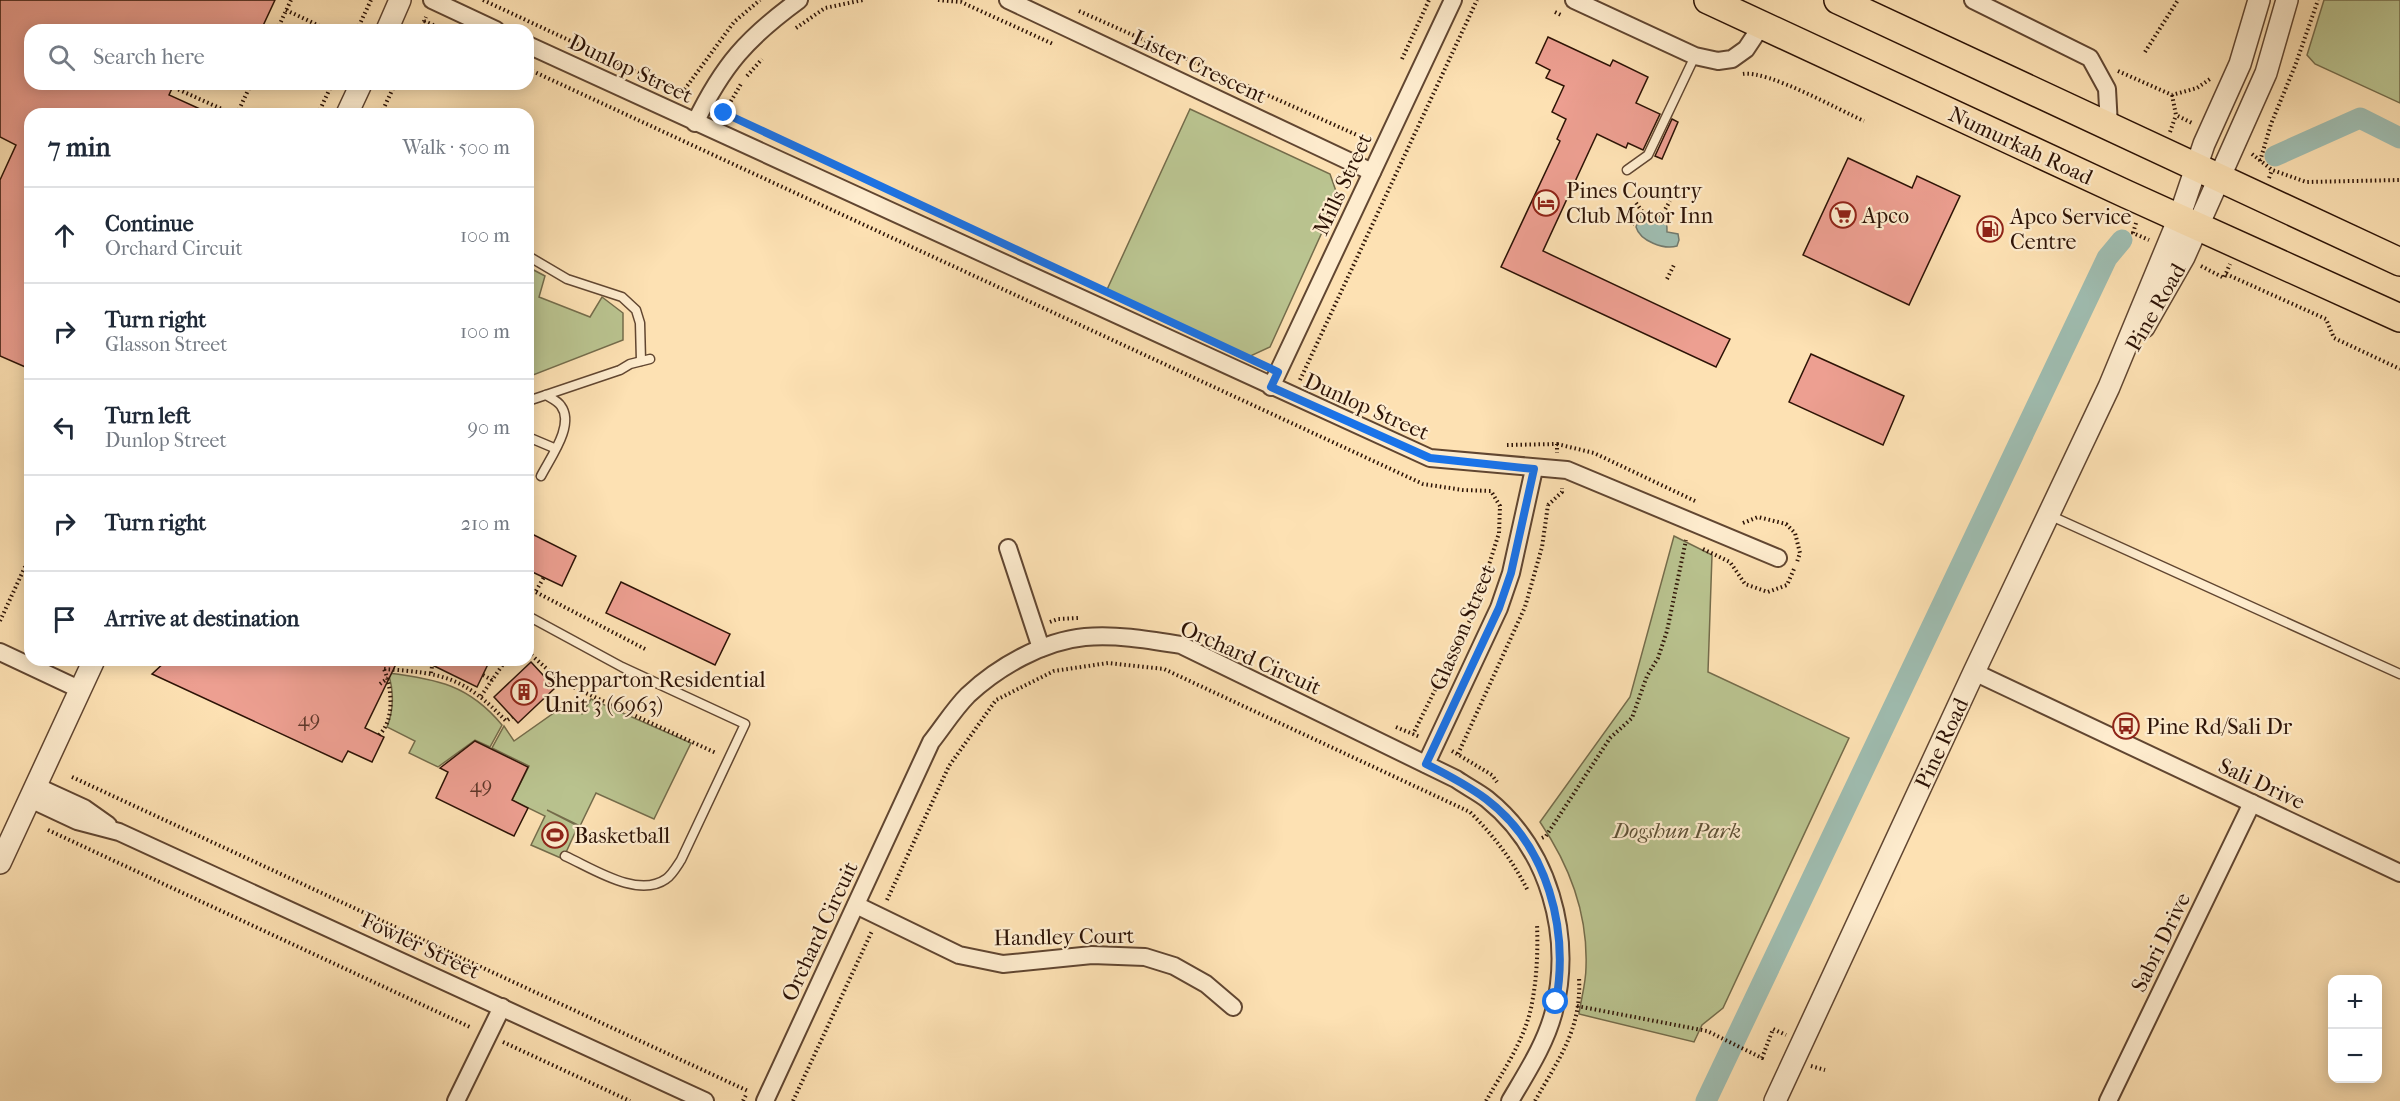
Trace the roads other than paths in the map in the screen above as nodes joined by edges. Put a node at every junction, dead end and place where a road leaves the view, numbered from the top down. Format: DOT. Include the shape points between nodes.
graph roads {
  1 [pos="400,0"];
  2 [pos="432,0"];
  3 [pos="799,0"];
  4 [pos="1008,0"];
  5 [pos="1453,0"];
  6 [pos="1574,0"];
  7 [pos="1708,0"];
  8 [pos="1839,0"];
  9 [pos="1973,0"];
  10 [pos="2259,0"];
  11 [pos="2287,0"];
  12 [pos="1759,13"];
  13 [pos="390,24"];
  14 [pos="483,24"];
  15 [pos="534,48"];
  16 [pos="1695,56"];
  17 [pos="2240,64"];
  18 [pos="2266,73"];
  19 [pos="358,90"];
  20 [pos="350,108"];
  21 [pos="694,123"];
  22 [pos="2109,126"];
  23 [pos="1627,170"];
  24 [pos="1372,172"];
  25 [pos="2207,172"];
  26 [pos="2189,221"];
  27 [pos="534,260"];
  28 [pos="2400,262"];
  29 [pos="2400,318"];
  30 [pos="1275,380"];
  31 [pos="546,395"];
  32 [pos="534,399"];
  33 [pos="534,440"];
  34 [pos="554,448"];
  35 [pos="1534,469"];
  36 [pos="541,476"];
  37 [pos="2049,515"];
  38 [pos="1008,548"];
  39 [pos="1778,558"];
  40 [pos="534,619"];
  41 [pos="1041,648"];
  42 [pos="0,652"];
  43 [pos="24,663"];
  44 [pos="30,666"];
  45 [pos="91,666"];
  46 [pos="1974,672"];
  47 [pos="2400,674"];
  48 [pos="81,690"];
  49 [pos="1426,764"];
  50 [pos="33,793"];
  51 [pos="2252,803"];
  52 [pos="565,856"];
  53 [pos="0,863"];
  54 [pos="2400,873"];
  55 [pos="856,905"];
  56 [pos="502,1007"];
  57 [pos="1233,1007"];
  58 [pos="456,1101"];
  59 [pos="705,1101"];
  60 [pos="765,1101"];
  61 [pos="1510,1101"];
  62 [pos="1775,1101"];
  63 [pos="2108,1101"];
  1 -- 13 [label="street"];
  2 -- 14 [label="street"];
  3 -- 21 [label="street" via="749,39"];
  4 -- 24 [label="street, Lister Crescent"];
  5 -- 24 [label="street, Mills Street"];
  6 -- 16 [label="street"];
  7 -- 12 [label="highway, Numurkah Road"];
  8 -- 22 [label="highway"];
  9 -- 22 [label="street" via="2090,58 2107,89"];
  10 -- 17 [label="street"];
  11 -- 18 [label="street"];
  12 -- 16 [label="street" via="1746,50 1718,62"];
  12 -- 26 [label="highway, Numurkah Road"];
  15 -- 21 [label="street, Dunlop Street"];
  16 -- 23 [label="lane" via="1648,155"];
  17 -- 18 [label="street"];
  17 -- 25 [label="street" via="2209,132"];
  18 -- 25 [label="street" via="2234,144"];
  19 -- 20 [label="street"];
  21 -- 30 [label="street, Dunlop Street"];
  22 -- 25 [label="highway"];
  24 -- 30 [label="street, Mills Street"];
  25 -- 26 [label="street, Pine Road"];
  25 -- 28 [label="highway"];
  26 -- 29 [label="highway, Numurkah Road"];
  26 -- 37 [label="street, Pine Road"];
  27 -- 31 [label="lane" via="567,279 622,297 636,310 645,360"];
  30 -- 35 [label="street, Dunlop Street" via="1430,458"];
  31 -- 32 [label="lane"];
  31 -- 34 [label="lane" via="560,404 566,418"];
  33 -- 34 [label="lane"];
  34 -- 36 [label="lane"];
  35 -- 39 [label="street, Dunlop Street" via="1567,470"];
  35 -- 49 [label="street, Glasson Street" via="1511,573 1499,608"];
  37 -- 46 [label="street, Pine Road"];
  37 -- 47 [label="lane"];
  38 -- 41 [label="street"];
  40 -- 52 [label="lane" via="622,668 746,724 681,860 668,878 651,887 631,885"];
  41 -- 49 [label="street, Orchard Circuit" via="1085,637 1181,645"];
  41 -- 55 [label="street, Orchard Circuit" via="1000,670 967,696 931,742"];
  42 -- 43 [label="street"];
  44 -- 48 [label="street"];
  45 -- 48 [label="street"];
  46 -- 51 [label="street, Sali Drive"];
  46 -- 62 [label="street, Pine Road"];
  48 -- 50 [label="street"];
  49 -- 61 [label="street, Orchard Circuit" via="1487,800 1514,826 1538,861 1552,899 1560,936 1556,1002 1542,1046"];
  50 -- 53 [label="street"];
  50 -- 56 [label="street, Fowler Street" via="78,821 119,832"];
  51 -- 54 [label="street, Sali Drive"];
  51 -- 63 [label="street, Sabri Drive"];
  55 -- 57 [label="street, Handley Court" via="959,955 1003,964 1092,955 1145,957 1174,966 1206,984"];
  55 -- 60 [label="street, Orchard Circuit"];
  56 -- 58 [label="street"];
  56 -- 59 [label="street, Fowler Street"];
}
